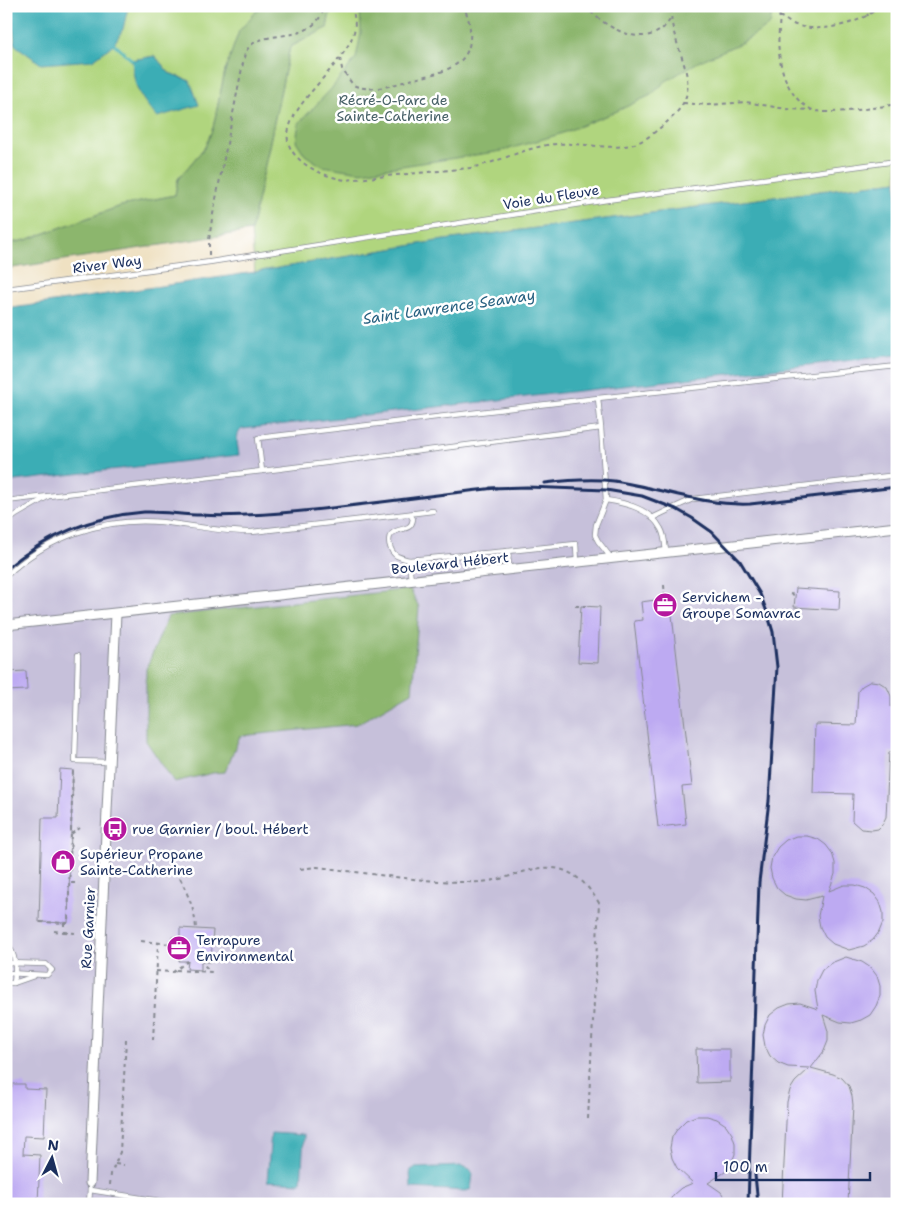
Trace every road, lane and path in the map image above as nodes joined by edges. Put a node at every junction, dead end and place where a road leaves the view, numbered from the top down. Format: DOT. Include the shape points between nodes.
graph roads {
  1 [pos="325,6"];
  2 [pos="352,6"];
  3 [pos="463,6"];
  4 [pos="585,6"];
  5 [pos="672,6"];
  6 [pos="779,6"];
  7 [pos="865,6"];
  8 [pos="879,6"];
  9 [pos="779,16"];
  10 [pos="868,16"];
  11 [pos="672,17"];
  12 [pos="339,57"];
  13 [pos="683,103"];
  14 [pos="897,104"];
  15 [pos="813,110"];
  16 [pos="897,162"];
  17 [pos="210,262"];
  18 [pos="6,289"];
  19 [pos="897,366"];
  20 [pos="598,398"];
  21 [pos="601,428"];
  22 [pos="262,471"];
  23 [pos="897,475"];
  24 [pos="52,495"];
  25 [pos="606,500"];
  26 [pos="6,501"];
  27 [pos="433,511"];
  28 [pos="410,514"];
  29 [pos="652,518"];
  30 [pos="6,523"];
  31 [pos="897,527"];
  32 [pos="508,551"];
  33 [pos="666,553"];
  34 [pos="612,559"];
  35 [pos="409,560"];
  36 [pos="577,563"];
  37 [pos="509,571"];
  38 [pos="6,576"];
  39 [pos="411,582"];
  40 [pos="664,585"];
  41 [pos="790,594"];
  42 [pos="795,595"];
  43 [pos="665,598"];
  44 [pos="575,606"];
  45 [pos="586,606"];
  46 [pos="116,614"];
  47 [pos="6,626"];
  48 [pos="78,655"];
  49 [pos="110,762"];
  50 [pos="73,770"];
  51 [pos="80,828"];
  52 [pos="71,834"];
  53 [pos="300,869"];
  54 [pos="180,878"];
  55 [pos="70,883"];
  56 [pos="78,884"];
  57 [pos="40,922"];
  58 [pos="64,923"];
  59 [pos="196,929"];
  60 [pos="54,931"];
  61 [pos="64,932"];
  62 [pos="75,933"];
  63 [pos="142,941"];
  64 [pos="6,943"];
  65 [pos="158,943"];
  66 [pos="171,944"];
  67 [pos="188,961"];
  68 [pos="201,962"];
  69 [pos="6,963"];
  70 [pos="16,964"];
  71 [pos="176,970"];
  72 [pos="156,971"];
  73 [pos="6,973"];
  74 [pos="15,974"];
  75 [pos="38,975"];
  76 [pos="6,983"];
  77 [pos="14,983"];
  78 [pos="126,1039"];
  79 [pos="153,1040"];
  80 [pos="123,1085"];
  81 [pos="129,1085"];
  82 [pos="122,1111"];
  83 [pos="128,1112"];
  84 [pos="588,1119"];
  85 [pos="120,1140"];
  86 [pos="126,1140"];
  87 [pos="115,1164"];
  88 [pos="124,1165"];
  89 [pos="90,1187"];
  90 [pos="110,1192"];
  91 [pos="89,1204"];
  92 [pos="179,1204"];
  1 -- 17 [label="path" via="317,23 308,30 260,40 248,46 212,218"];
  2 -- 12 [label="path" via="354,31"];
  3 -- 12 [label="path" via="469,22 470,44 462,60 448,69 368,89 353,86 342,69"];
  4 -- 11 [label="path" via="619,31 637,37 662,29"];
  5 -- 11 [label="path"];
  6 -- 9 [label="path"];
  7 -- 10 [label="path"];
  8 -- 10 [label="path"];
  9 -- 10 [label="path" via="793,24 815,28 841,25"];
  9 -- 15 [label="path" via="779,53 787,83"];
  11 -- 13 [label="path" via="687,85"];
  12 -- 13 [label="path" via="298,110 289,127 288,140 304,164 345,180 470,168 534,147 560,143 630,146 652,135 674,116"];
  13 -- 15 [label="path" via="746,102"];
  14 -- 15 [label="path" via="858,110"];
  16 -- 17 [label="lane, Voie du Fleuve" via="607,200"];
  17 -- 18 [label="lane, River Way"];
  19 -- 20 [label="lane"];
  20 -- 21 [label="lane"];
  20 -- 22 [label="lane" via="258,438"];
  21 -- 22 [label="lane"];
  21 -- 25 [label="lane"];
  22 -- 24 [label="lane"];
  23 -- 29 [label="lane" via="693,500"];
  24 -- 26 [label="lane"];
  24 -- 30 [label="lane"];
  25 -- 29 [label="lane" via="627,504"];
  25 -- 34 [label="lane" via="595,534"];
  27 -- 28 [label="lane"];
  28 -- 35 [label="lane" via="412,525 394,532 389,542 397,556"];
  28 -- 38 [label="lane" via="252,532 223,532 161,522 108,525 63,538 19,563"];
  29 -- 33 [label="lane" via="661,528"];
  31 -- 33 [label="street, Boulevard Hébert"];
  32 -- 35 [label="lane"];
  32 -- 36 [label="lane" via="576,544"];
  32 -- 37 [label="lane"];
  33 -- 34 [label="street, Boulevard Hébert"];
  34 -- 36 [label="street, Boulevard Hébert"];
  35 -- 39 [label="lane"];
  36 -- 37 [label="street, Boulevard Hébert"];
  37 -- 39 [label="street, Boulevard Hébert"];
  39 -- 46 [label="street, Boulevard Hébert"];
  40 -- 43 [label="path"];
  41 -- 42 [label="path"];
  44 -- 45 [label="path"];
  46 -- 47 [label="street, Boulevard Hébert"];
  46 -- 49 [label="street, Rue Garnier"];
  48 -- 49 [label="lane" via="74,761"];
  49 -- 89 [label="street, Rue Garnier"];
  50 -- 52 [label="path"];
  51 -- 52 [label="path"];
  52 -- 55 [label="path"];
  53 -- 84 [label="path" via="317,867 471,883 544,867 575,875 599,903"];
  54 -- 59 [label="path" via="196,916"];
  55 -- 56 [label="path"];
  55 -- 58 [label="path" via="68,923"];
  57 -- 58 [label="path"];
  58 -- 61 [label="path"];
  60 -- 61 [label="path"];
  61 -- 62 [label="path"];
  63 -- 65 [label="path"];
  64 -- 70 [label="lane"];
  65 -- 66 [label="path"];
  65 -- 72 [label="path"];
  67 -- 71 [label="path"];
  68 -- 71 [label="path" via="212,972"];
  69 -- 70 [label="lane"];
  70 -- 74 [label="lane"];
  70 -- 75 [label="lane" via="46,964 52,970 47,975"];
  71 -- 72 [label="path"];
  72 -- 79 [label="path"];
  73 -- 74 [label="lane"];
  74 -- 75 [label="lane"];
  74 -- 77 [label="lane"];
  75 -- 77 [label="lane"];
  76 -- 77 [label="lane"];
  78 -- 80 [label="path"];
  80 -- 81 [label="path"];
  80 -- 82 [label="path"];
  82 -- 83 [label="path"];
  82 -- 85 [label="path"];
  85 -- 86 [label="path"];
  85 -- 87 [label="path"];
  87 -- 88 [label="path"];
  87 -- 90 [label="path"];
  89 -- 90 [label="lane"];
  89 -- 91 [label="lane"];
  90 -- 92 [label="lane"];
}
